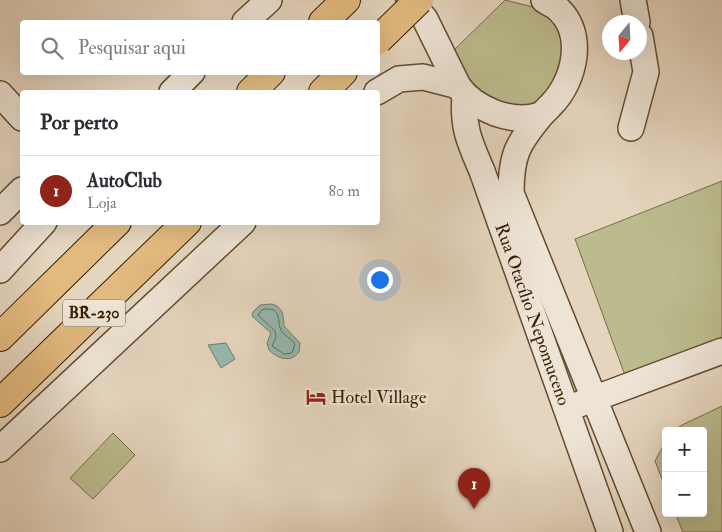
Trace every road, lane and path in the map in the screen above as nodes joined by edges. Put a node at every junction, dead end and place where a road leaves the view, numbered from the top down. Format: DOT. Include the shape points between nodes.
graph roads {
  1 [pos="269,0"];
  2 [pos="346,0"];
  3 [pos="410,0"];
  4 [pos="419,0"];
  5 [pos="544,0"];
  6 [pos="632,0"];
  7 [pos="635,15"];
  8 [pos="247,20"];
  9 [pos="325,20"];
  10 [pos="380,38"];
  11 [pos="644,60"];
  12 [pos="189,75"];
  13 [pos="268,75"];
  14 [pos="340,75"];
  15 [pos="174,90"];
  16 [pos="253,90"];
  17 [pos="324,90"];
  18 [pos="380,90"];
  19 [pos="461,91"];
  20 [pos="0,94"];
  21 [pos="542,114"];
  22 [pos="20,116"];
  23 [pos="631,128"];
  24 [pos="20,192"];
  25 [pos="0,212"];
  26 [pos="41,225"];
  27 [pos="114,225"];
  28 [pos="184,225"];
  29 [pos="240,225"];
  30 [pos="519,242"];
  31 [pos="0,270"];
  32 [pos="0,337"];
  33 [pos="722,351"];
  34 [pos="593,399"];
  35 [pos="0,403"];
  36 [pos="567,410"];
  37 [pos="0,449"];
  38 [pos="610,532"];
  39 [pos="648,532"];
  1 -- 8 [label="street"];
  2 -- 9 [label="highway"];
  3 -- 19 [label="street" via="428,25"];
  4 -- 10 [label="highway, bridge"];
  5 -- 21 [label="street, Rua Otacílio Nepomuceno" via="558,8 570,25 575,45 573,68 562,94"];
  6 -- 7 [label="street"];
  11 -- 23 [label="street" via="646,72"];
  12 -- 15 [label="street"];
  13 -- 16 [label="highway"];
  14 -- 17 [label="highway"];
  18 -- 19 [label="street" via="398,79 423,77"];
  19 -- 21 [label="street" via="500,115 524,118"];
  19 -- 30 [label="street, Rua Otacílio Nepomuceno" via="463,117 471,146"];
  20 -- 22 [label="street"];
  21 -- 30 [label="street, Rua Otacílio Nepomuceno" via="522,138 511,165 510,193"];
  24 -- 25 [label="street"];
  26 -- 31 [label="street"];
  27 -- 32 [label="highway, BR-230"];
  28 -- 35 [label="highway, BR-230"];
  29 -- 37 [label="street"];
  30 -- 34 [label="street, Rua Otacílio Nepomuceno"];
  30 -- 36 [label="street, Rua Otacílio Nepomuceno"];
  33 -- 34 [label="street"];
  34 -- 36 [label="street"];
  34 -- 39 [label="street, Rua Otacílio Nepomuceno"];
  36 -- 38 [label="street, Rua Otacílio Nepomuceno"];
}
